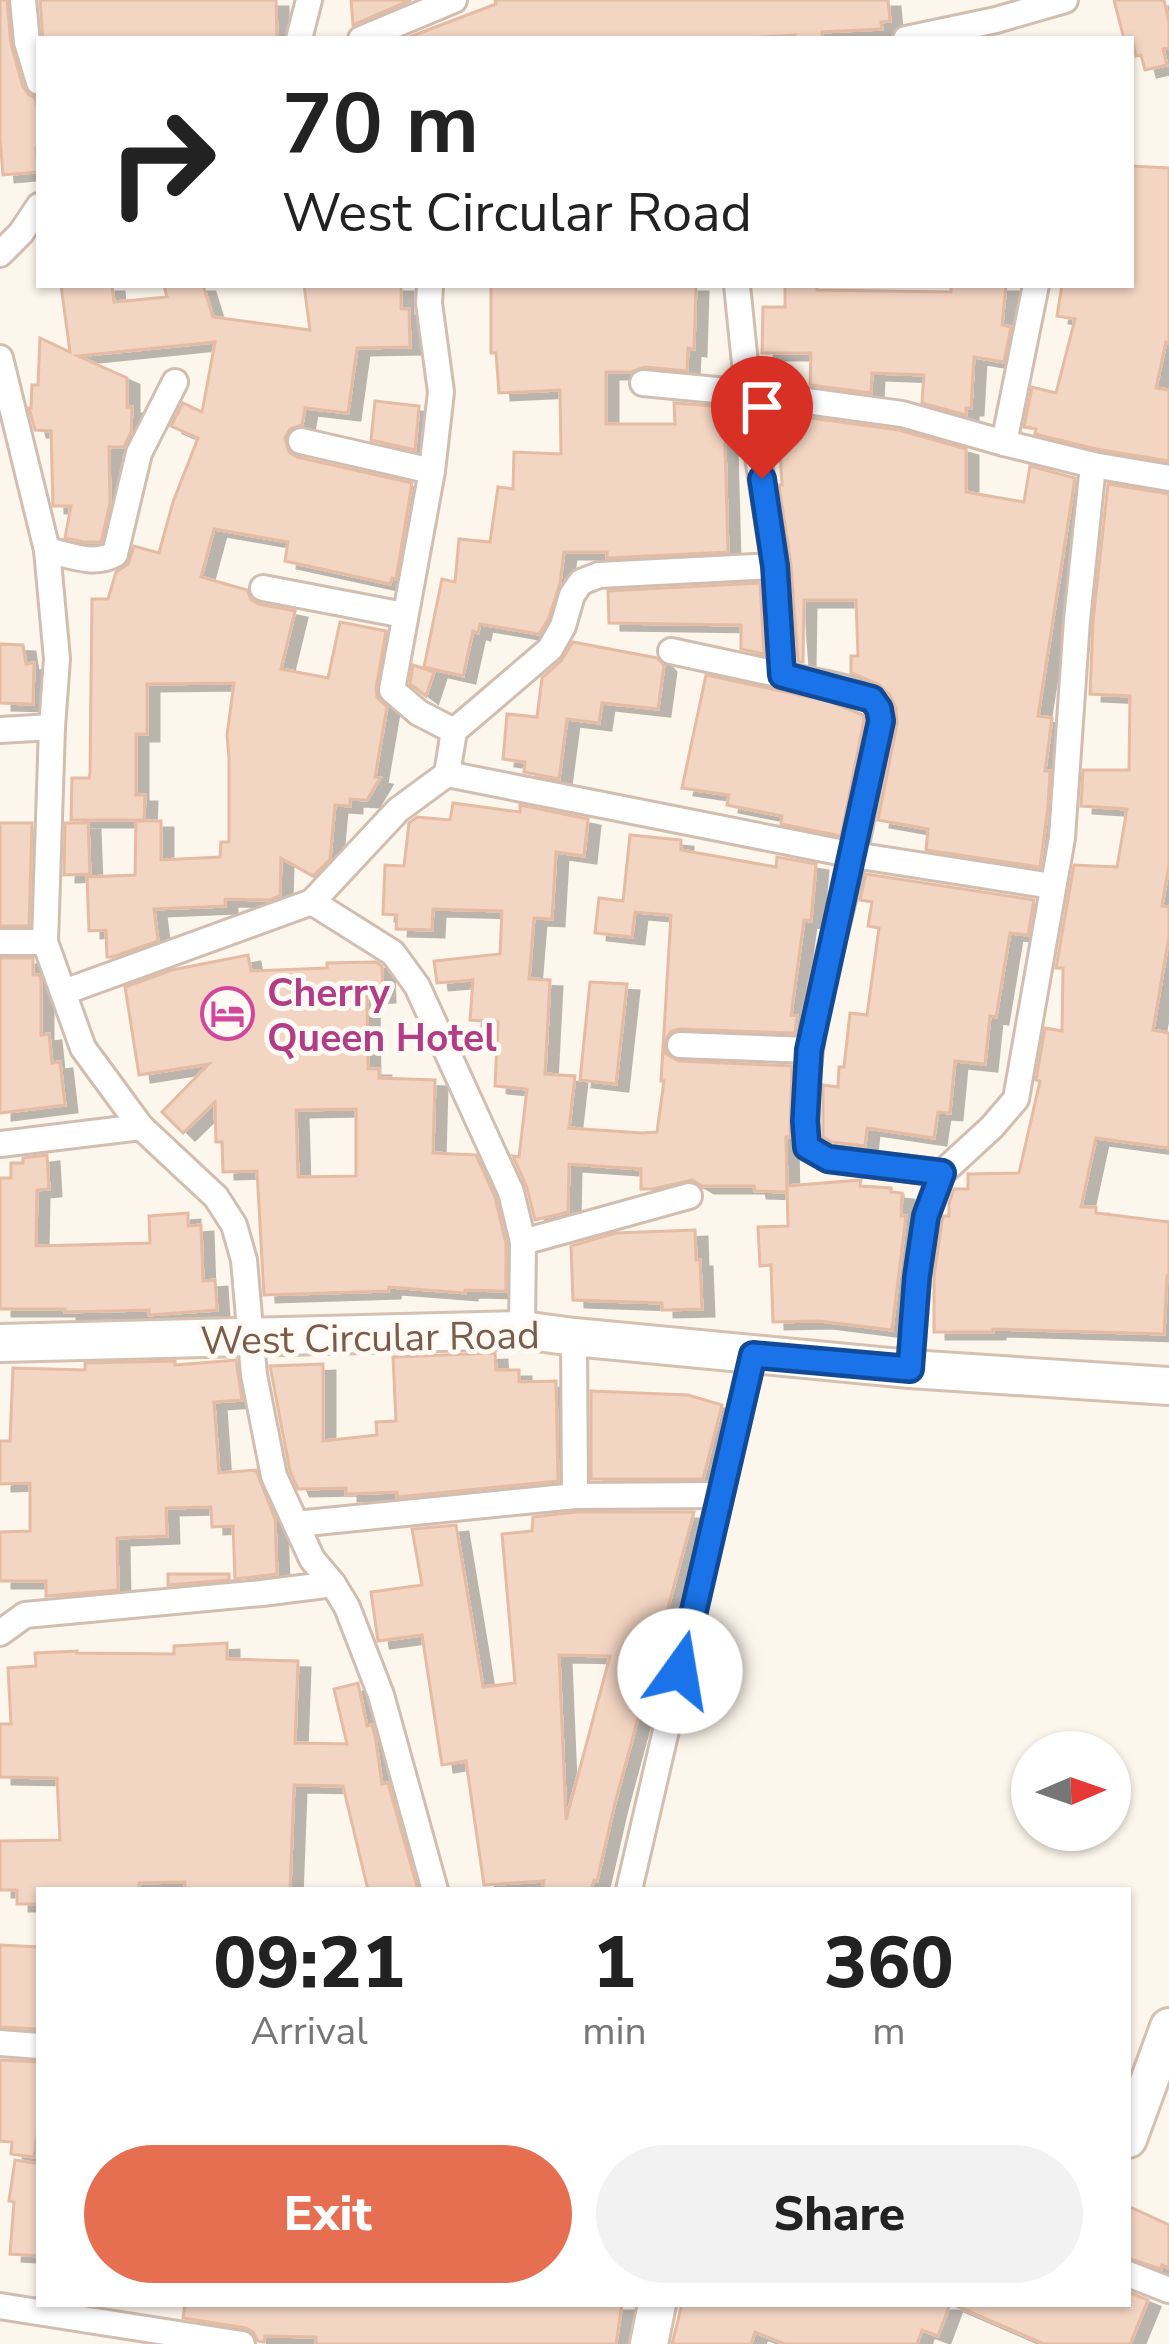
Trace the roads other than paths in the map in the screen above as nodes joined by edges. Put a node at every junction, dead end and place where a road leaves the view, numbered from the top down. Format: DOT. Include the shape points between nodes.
graph roads {
  1 [pos="23,0"];
  2 [pos="309,0"];
  3 [pos="454,0"];
  4 [pos="1065,0"];
  5 [pos="300,36"];
  6 [pos="369,36"];
  7 [pos="920,36"];
  8 [pos="36,72"];
  9 [pos="36,211"];
  10 [pos="0,254"];
  11 [pos="430,288"];
  12 [pos="737,288"];
  13 [pos="1035,288"];
  14 [pos="0,358"];
  15 [pos="176,382"];
  16 [pos="643,383"];
  17 [pos="748,393"];
  18 [pos="301,441"];
  19 [pos="1004,443"];
  20 [pos="1093,465"];
  21 [pos="432,471"];
  22 [pos="1169,478"];
  23 [pos="46,550"];
  24 [pos="775,566"];
  25 [pos="263,588"];
  26 [pos="404,615"];
  27 [pos="671,651"];
  28 [pos="782,675"];
  29 [pos="52,727"];
  30 [pos="0,730"];
  31 [pos="454,731"];
  32 [pos="447,774"];
  33 [pos="854,855"];
  34 [pos="1052,886"];
  35 [pos="312,902"];
  36 [pos="0,942"];
  37 [pos="45,942"];
  38 [pos="64,992"];
  39 [pos="680,1045"];
  40 [pos="809,1050"];
  41 [pos="141,1127"];
  42 [pos="0,1144"];
  43 [pos="942,1173"];
  44 [pos="689,1196"];
  45 [pos="524,1242"];
  46 [pos="522,1330"];
  47 [pos="249,1337"];
  48 [pos="574,1337"];
  49 [pos="0,1342"];
  50 [pos="753,1355"];
  51 [pos="910,1369"];
  52 [pos="1169,1386"];
  53 [pos="720,1495"];
  54 [pos="575,1496"];
  55 [pos="296,1524"];
  56 [pos="333,1584"];
  57 [pos="0,1634"];
  58 [pos="434,1887"];
  59 [pos="629,1887"];
  60 [pos="1169,2027"];
  61 [pos="0,2043"];
  62 [pos="36,2046"];
  63 [pos="1131,2131"];
  64 [pos="1131,2275"];
  65 [pos="1169,2290"];
  66 [pos="0,2306"];
  67 [pos="656,2307"];
  68 [pos="242,2344"];
  69 [pos="649,2344"];
  1 -- 8 [label="street"];
  2 -- 5 [label="street"];
  3 -- 6 [label="street"];
  4 -- 7 [label="street"];
  9 -- 10 [label="street"];
  11 -- 21 [label="street" via="441,392"];
  12 -- 17 [label="street"];
  13 -- 19 [label="street"];
  14 -- 23 [label="street"];
  15 -- 23 [label="street" via="139,453 115,554 93,561"];
  16 -- 17 [label="street"];
  17 -- 19 [label="street" via="902,413"];
  17 -- 24 [label="street"];
  18 -- 21 [label="street"];
  19 -- 20 [label="street"];
  20 -- 22 [label="street"];
  20 -- 34 [label="street"];
  21 -- 26 [label="street"];
  23 -- 29 [label="street" via="57,659"];
  24 -- 28 [label="street"];
  24 -- 31 [label="street" via="599,574 580,583 550,649"];
  25 -- 26 [label="street"];
  26 -- 31 [label="street" via="392,690"];
  27 -- 28 [label="street"];
  28 -- 33 [label="street" via="872,699 879,709"];
  29 -- 30 [label="street"];
  29 -- 37 [label="street"];
  31 -- 32 [label="street"];
  32 -- 33 [label="street"];
  32 -- 35 [label="street" via="398,810"];
  33 -- 34 [label="street"];
  33 -- 40 [label="street"];
  34 -- 43 [label="street" via="1016,1099"];
  35 -- 38 [label="street"];
  35 -- 45 [label="street" via="393,953 417,986 511,1192"];
  36 -- 37 [label="street"];
  37 -- 38 [label="street"];
  38 -- 41 [label="street" via="83,1048"];
  39 -- 40 [label="street"];
  40 -- 43 [label="street" via="807,1147 828,1159"];
  41 -- 42 [label="street"];
  41 -- 47 [label="street" via="216,1197 234,1225"];
  43 -- 51 [label="street" via="926,1216"];
  44 -- 45 [label="street"];
  45 -- 46 [label="street"];
  46 -- 47 [label="street, West Circular Road"];
  46 -- 48 [label="street, West Circular Road"];
  47 -- 49 [label="street, West Circular Road"];
  47 -- 55 [label="street" via="274,1476"];
  48 -- 50 [label="street, West Circular Road"];
  48 -- 54 [label="street"];
  50 -- 51 [label="street, West Circular Road"];
  50 -- 53 [label="street"];
  51 -- 52 [label="street, West Circular Road"];
  53 -- 54 [label="street"];
  53 -- 59 [label="street"];
  54 -- 55 [label="street"];
  55 -- 56 [label="street"];
  56 -- 57 [label="street" via="26,1615"];
  56 -- 58 [label="street" via="381,1695"];
  60 -- 63 [label="street"];
  61 -- 62 [label="street"];
  64 -- 65 [label="street"];
  66 -- 68 [label="street"];
  67 -- 69 [label="street"];
}
